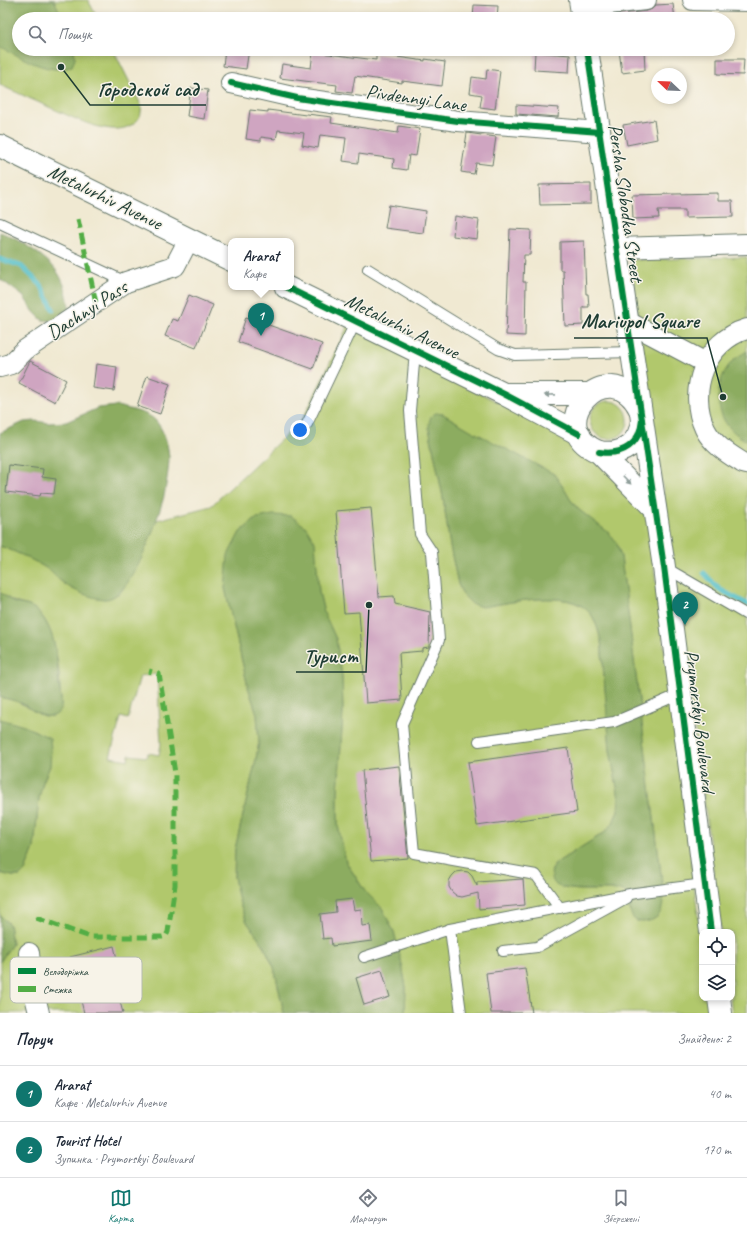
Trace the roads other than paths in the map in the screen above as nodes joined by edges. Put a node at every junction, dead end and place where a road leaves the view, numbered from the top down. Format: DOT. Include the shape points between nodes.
graph roads {
  1 [pos="646,0"];
  2 [pos="693,0"];
  3 [pos="747,2"];
  4 [pos="582,9"];
  5 [pos="589,56"];
  6 [pos="230,83"];
  7 [pos="600,132"];
  8 [pos="0,146"];
  9 [pos="0,223"];
  10 [pos="189,239"];
  11 [pos="747,244"];
  12 [pos="617,248"];
  13 [pos="228,258"];
  14 [pos="368,269"];
  15 [pos="126,282"];
  16 [pos="292,290"];
  17 [pos="356,321"];
  18 [pos="628,322"];
  19 [pos="747,329"];
  20 [pos="415,350"];
  21 [pos="633,357"];
  22 [pos="706,363"];
  23 [pos="0,367"];
  24 [pos="610,387"];
  25 [pos="504,394"];
  26 [pos="589,394"];
  27 [pos="641,414"];
  28 [pos="307,424"];
  29 [pos="579,434"];
  30 [pos="599,452"];
  31 [pos="747,464"];
  32 [pos="655,509"];
  33 [pos="664,567"];
  34 [pos="747,615"];
  35 [pos="680,694"];
  36 [pos="479,741"];
  37 [pos="704,884"];
  38 [pos="635,893"];
  39 [pos="560,908"];
  40 [pos="450,929"];
  41 [pos="711,929"];
  42 [pos="503,952"];
  43 [pos="29,953"];
  44 [pos="29,957"];
  45 [pos="364,957"];
  46 [pos="719,1001"];
  47 [pos="37,1003"];
  48 [pos="39,1013"];
  49 [pos="461,1013"];
  50 [pos="721,1013"];
  1 -- 4 [label="street"];
  2 -- 3 [label="street"];
  5 -- 7 [label="street, Persha Slobodka Street"];
  6 -- 7 [label="street, Pivdennyi Lane" via="297,98 450,120"];
  7 -- 12 [label="street, Persha Slobodka Street"];
  8 -- 10 [label="street, Metalurhiv Avenue"];
  9 -- 15 [label="lane"];
  10 -- 13 [label="street, Metalurhiv Avenue"];
  10 -- 15 [label="street, Dachnyi Pass" via="175,266"];
  11 -- 12 [label="street"];
  12 -- 18 [label="street, Persha Slobodka Street"];
  14 -- 21 [label="lane" via="498,349 515,355"];
  15 -- 23 [label="street, Dachnyi Pass" via="26,350 11,364"];
  16 -- 17 [label="street, Metalurhiv Avenue"];
  17 -- 20 [label="street, Metalurhiv Avenue"];
  17 -- 28 [label="lane"];
  18 -- 21 [label="street, Persha Slobodka Street"];
  18 -- 22 [label="street"];
  19 -- 22 [label="street" via="720,345"];
  20 -- 25 [label="street, Metalurhiv Avenue"];
  20 -- 39 [label="lane" via="410,411 420,534 432,552 440,640 402,724 414,853 536,875"];
  21 -- 24 [label="street"];
  21 -- 27 [label="street, Persha Slobodka Street"];
  22 -- 31 [label="street" via="698,385 698,408 706,430 722,450"];
  24 -- 26 [label="street"];
  24 -- 27 [label="street" via="625,391 631,396"];
  26 -- 25 [label="street, one-way"];
  25 -- 29 [label="street, Metalurhiv Avenue"];
  26 -- 29 [label="street" via="578,409 576,422"];
  27 -- 30 [label="street" via="639,433 632,444 613,453"];
  27 -- 32 [label="street, Prymorskyi Boulevard"];
  29 -- 30 [label="street" via="587,445"];
  30 -- 32 [label="street, one-way"];
  32 -- 33 [label="street, Prymorskyi Boulevard"];
  33 -- 34 [label="lane"];
  33 -- 35 [label="street, Prymorskyi Boulevard"];
  35 -- 36 [label="lane" via="614,722"];
  35 -- 37 [label="street, Prymorskyi Boulevard"];
  37 -- 38 [label="lane"];
  37 -- 41 [label="street, Prymorskyi Boulevard"];
  38 -- 39 [label="lane"];
  38 -- 42 [label="lane" via="537,947"];
  39 -- 40 [label="lane"];
  40 -- 45 [label="lane"];
  40 -- 49 [label="lane"];
  43 -- 44 [label="street"];
  46 -- 50 [label="street"];
  47 -- 48 [label="street"];
}
